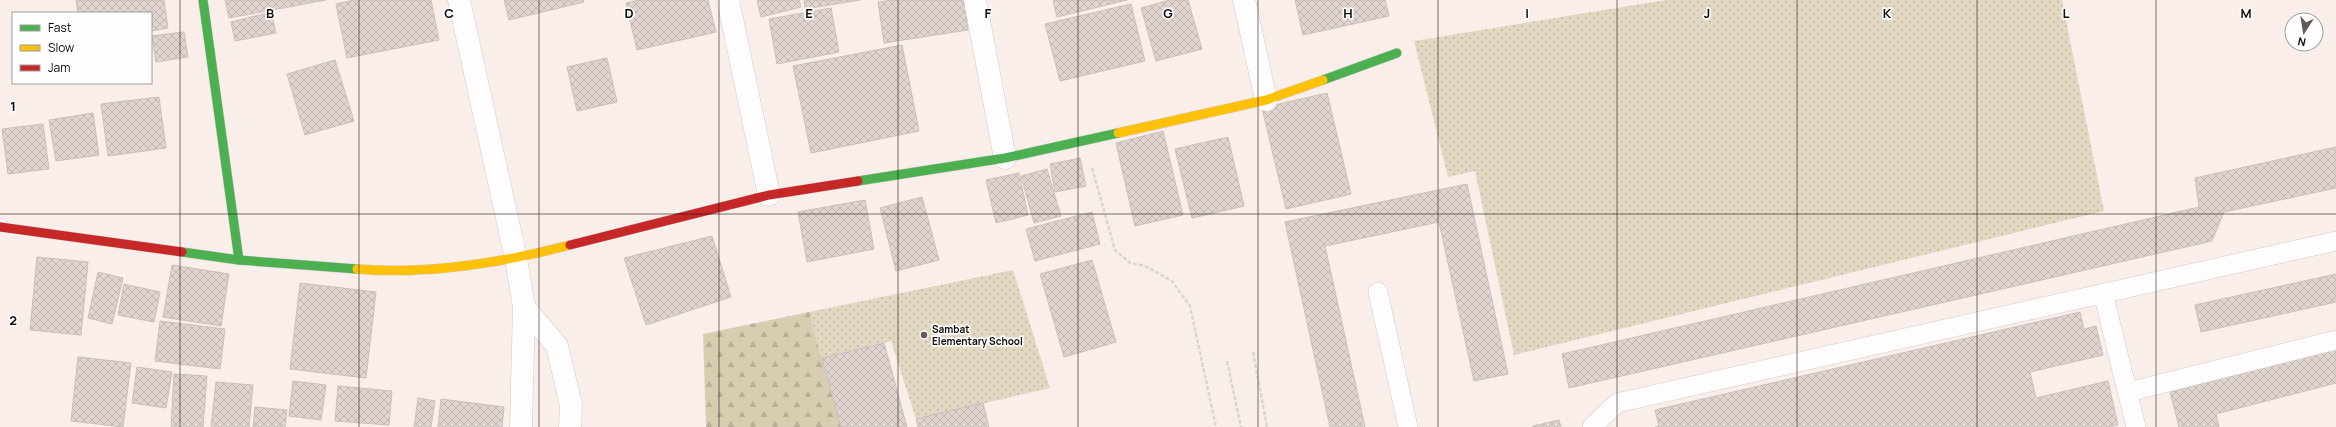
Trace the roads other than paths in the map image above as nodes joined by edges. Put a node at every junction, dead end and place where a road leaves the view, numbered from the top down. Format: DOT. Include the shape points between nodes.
graph roads {
  1 [pos="203,0"];
  2 [pos="458,0"];
  3 [pos="728,0"];
  4 [pos="975,0"];
  5 [pos="1244,0"];
  6 [pos="1397,53"];
  7 [pos="1266,100"];
  8 [pos="1005,158"];
  9 [pos="769,195"];
  10 [pos="0,227"];
  11 [pos="2336,241"];
  12 [pos="516,259"];
  13 [pos="239,260"];
  14 [pos="1378,292"];
  15 [pos="2103,294"];
  16 [pos="524,307"];
  17 [pos="2336,340"];
  18 [pos="2128,392"];
  19 [pos="521,427"];
  20 [pos="570,427"];
  21 [pos="1408,427"];
  22 [pos="1592,427"];
  23 [pos="2136,427"];
  1 -- 13 [label="street"];
  2 -- 12 [label="street"];
  3 -- 9 [label="street"];
  4 -- 8 [label="street"];
  5 -- 7 [label="street"];
  6 -- 7 [label="street"];
  7 -- 8 [label="street"];
  8 -- 9 [label="street"];
  9 -- 12 [label="street"];
  10 -- 13 [label="street"];
  11 -- 15 [label="lane"];
  12 -- 13 [label="street" via="393,272"];
  12 -- 16 [label="street"];
  14 -- 21 [label="lane"];
  15 -- 18 [label="lane"];
  15 -- 22 [label="lane" via="1617,403"];
  16 -- 19 [label="street"];
  16 -- 20 [label="street" via="557,346 571,405"];
  17 -- 18 [label="lane"];
  18 -- 23 [label="lane"];
}
